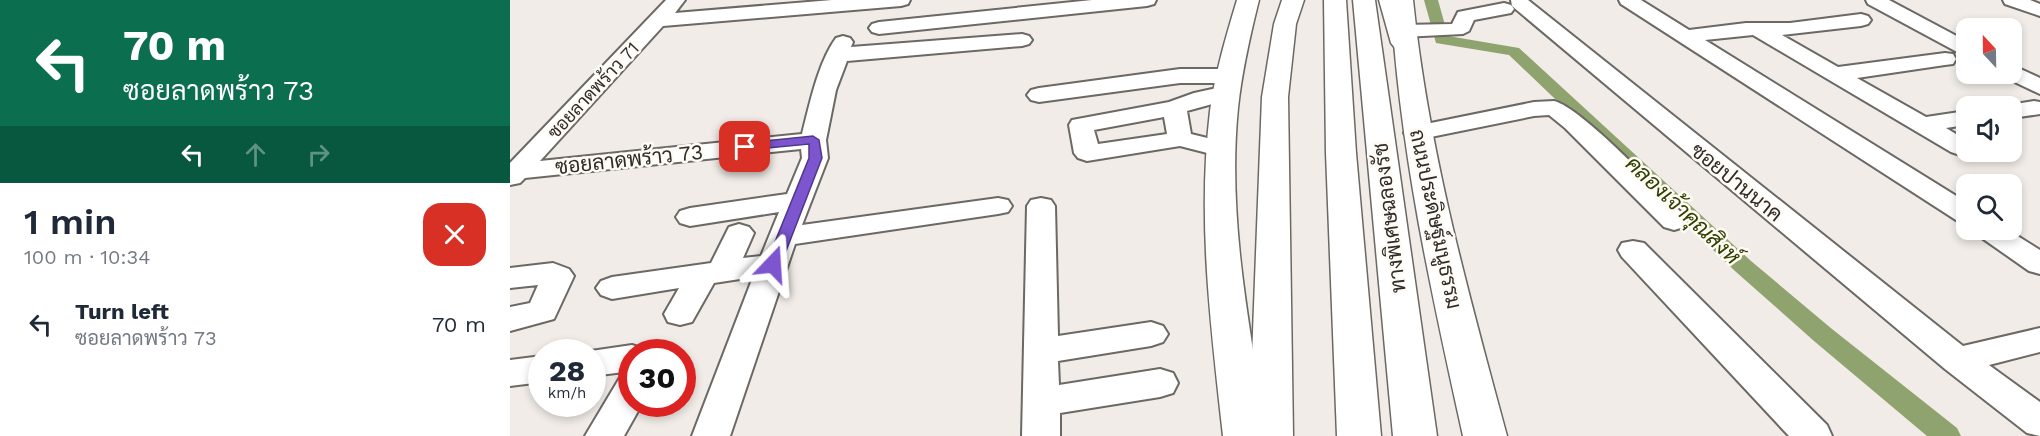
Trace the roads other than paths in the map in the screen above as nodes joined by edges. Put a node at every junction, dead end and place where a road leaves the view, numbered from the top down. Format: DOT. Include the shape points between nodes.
graph roads {
  1 [pos="675,0"];
  2 [pos="901,0"];
  3 [pos="1147,0"];
  4 [pos="1248,0"];
  5 [pos="1293,0"];
  6 [pos="1335,0"];
  7 [pos="1364,0"];
  8 [pos="1390,0"];
  9 [pos="1628,0"];
  10 [pos="1875,0"];
  11 [pos="2012,0"];
  12 [pos="1047,5"];
  13 [pos="971,9"];
  14 [pos="2040,10"];
  15 [pos="658,20"];
  16 [pos="1861,20"];
  17 [pos="1418,27"];
  18 [pos="879,28"];
  19 [pos="1757,29"];
  20 [pos="1687,36"];
  21 [pos="1022,40"];
  22 [pos="1956,44"];
  23 [pos="1945,59"];
  24 [pos="1834,74"];
  25 [pos="1227,84"];
  26 [pos="2018,84"];
  27 [pos="1039,95"];
  28 [pos="2028,102"];
  29 [pos="1174,108"];
  30 [pos="1956,120"];
  31 [pos="1922,125"];
  32 [pos="1416,133"];
  33 [pos="1180,139"];
  34 [pos="813,140"];
  35 [pos="1956,145"];
  36 [pos="1220,148"];
  37 [pos="513,175"];
  38 [pos="798,201"];
  39 [pos="998,206"];
  40 [pos="1041,206"];
  41 [pos="1956,208"];
  42 [pos="690,217"];
  43 [pos="1674,222"];
  44 [pos="739,233"];
  45 [pos="2004,240"];
  46 [pos="778,250"];
  47 [pos="1633,250"];
  48 [pos="2040,264"];
  49 [pos="712,273"];
  50 [pos="510,278"];
  51 [pos="612,288"];
  52 [pos="680,314"];
  53 [pos="510,319"];
  54 [pos="1151,334"];
  55 [pos="2040,340"];
  56 [pos="1041,351"];
  57 [pos="1957,360"];
  58 [pos="528,371"];
  59 [pos="510,373"];
  60 [pos="1160,383"];
  61 [pos="618,412"];
  62 [pos="1041,419"];
  63 [pos="2040,422"];
  64 [pos="604,436"];
  65 [pos="711,436"];
  66 [pos="1245,436"];
  67 [pos="1271,436"];
  68 [pos="1359,436"];
  69 [pos="1415,436"];
  70 [pos="1485,436"];
  71 [pos="1813,436"];
  1 -- 15 [label="street, ซอยลาดพร้าว 71"];
  2 -- 15 [label="street"];
  3 -- 12 [label="street"];
  4 -- 25 [label="main road"];
  5 -- 67 [label="main road" via="1285,24 1275,97"];
  6 -- 68 [label="main road, ทางพิเศษฉลองรัช"];
  7 -- 69 [label="main road, ทางพิเศษฉลองรัช"];
  8 -- 17 [label="main road, ถนนประดิษฐ์มนูธรรม"];
  9 -- 20 [label="street"];
  10 -- 22 [label="street"];
  11 -- 14 [label="street"];
  12 -- 13 [label="street"];
  13 -- 18 [label="street"];
  15 -- 37 [label="street, ซอยลาดพร้าว 71"];
  16 -- 19 [label="street"];
  17 -- 32 [label="main road, ถนนประดิษฐ์มนูธรรม"];
  17 -- 57 [label="street, ซอยปานนาค" via="1462,27 1465,16 1511,5"];
  19 -- 20 [label="street"];
  19 -- 24 [label="street"];
  20 -- 41 [label="street"];
  21 -- 34 [label="street" via="840,48"];
  23 -- 24 [label="street"];
  24 -- 31 [label="street"];
  25 -- 27 [label="street" via="1180,76"];
  25 -- 29 [label="street"];
  25 -- 36 [label="main road"];
  26 -- 28 [label="street"];
  29 -- 33 [label="street"];
  29 -- 33 [label="street" via="1081,125 1087,153"];
  30 -- 31 [label="street"];
  31 -- 35 [label="street"];
  32 -- 43 [label="street" via="1554,108"];
  32 -- 70 [label="main road, ถนนประดิษฐ์มนูธรรม"];
  33 -- 36 [label="street"];
  34 -- 37 [label="street, ซอยลาดพร้าว 73"];
  34 -- 38 [label="street" via="815,158"];
  36 -- 66 [label="main road" via="1222,256"];
  38 -- 42 [label="street"];
  38 -- 46 [label="street"];
  39 -- 46 [label="street"];
  40 -- 56 [label="street"];
  44 -- 49 [label="street"];
  45 -- 48 [label="street"];
  46 -- 49 [label="street"];
  46 -- 65 [label="street"];
  47 -- 71 [label="street"];
  49 -- 51 [label="street"];
  49 -- 52 [label="street"];
  50 -- 53 [label="street" via="553,273 558,276 542,311"];
  54 -- 56 [label="street"];
  55 -- 57 [label="street"];
  56 -- 62 [label="street"];
  57 -- 63 [label="street, ซอยปานนาค"];
  58 -- 59 [label="street"];
  60 -- 62 [label="street"];
  61 -- 64 [label="street"];
}
